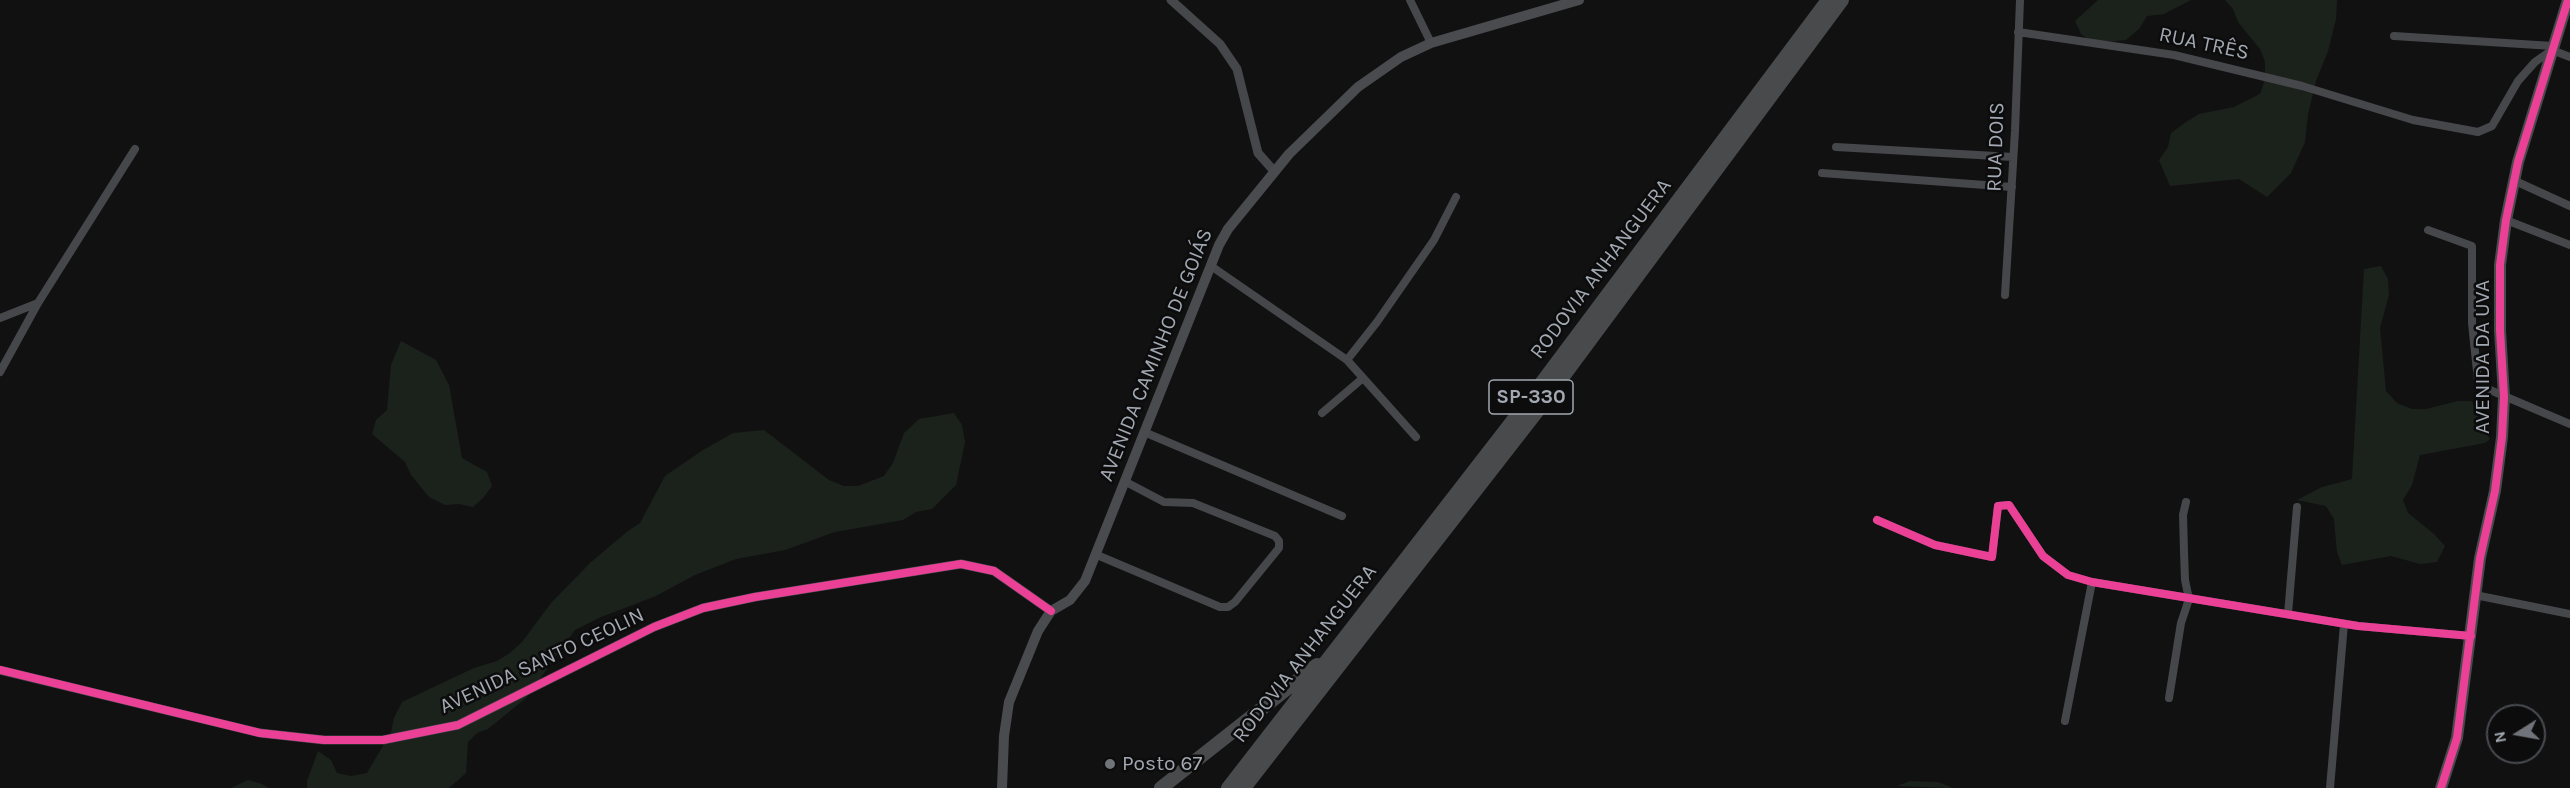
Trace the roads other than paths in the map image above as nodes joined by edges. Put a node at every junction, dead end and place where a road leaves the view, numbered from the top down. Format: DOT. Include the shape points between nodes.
graph roads {
  1 [pos="1171,0"];
  2 [pos="1410,0"];
  3 [pos="1579,0"];
  4 [pos="1828,0"];
  5 [pos="1842,0"];
  6 [pos="2020,0"];
  7 [pos="2568,0"];
  8 [pos="2018,32"];
  9 [pos="2394,36"];
  10 [pos="1431,44"];
  11 [pos="2553,48"];
  12 [pos="2570,57"];
  13 [pos="1836,147"];
  14 [pos="135,150"];
  15 [pos="2013,157"];
  16 [pos="1274,171"];
  17 [pos="1822,174"];
  18 [pos="2513,180"];
  19 [pos="2012,187"];
  20 [pos="1456,197"];
  21 [pos="2570,206"];
  22 [pos="2506,220"];
  23 [pos="2428,230"];
  24 [pos="2570,245"];
  25 [pos="1211,266"];
  26 [pos="2005,295"];
  27 [pos="38,303"];
  28 [pos="0,318"];
  29 [pos="1347,360"];
  30 [pos="0,372"];
  31 [pos="1363,378"];
  32 [pos="2504,397"];
  33 [pos="1322,413"];
  34 [pos="2570,424"];
  35 [pos="1144,432"];
  36 [pos="1416,437"];
  37 [pos="1126,482"];
  38 [pos="2186,502"];
  39 [pos="2296,507"];
  40 [pos="1342,516"];
  41 [pos="1877,519"];
  42 [pos="1097,555"];
  43 [pos="2092,582"];
  44 [pos="2475,595"];
  45 [pos="2190,599"];
  46 [pos="1051,611"];
  47 [pos="2289,614"];
  48 [pos="2570,614"];
  49 [pos="2344,624"];
  50 [pos="2471,636"];
  51 [pos="1333,653"];
  52 [pos="0,670"];
  53 [pos="2169,698"];
  54 [pos="2065,721"];
  55 [pos="1002,788"];
  56 [pos="1161,788"];
  57 [pos="1228,788"];
  58 [pos="1244,788"];
  59 [pos="2330,788"];
  60 [pos="2441,788"];
  1 -- 16 [label="street" via="1220,44 1237,69 1258,153"];
  2 -- 10 [label="street"];
  3 -- 10 [label="main road, AVENIDA CAMINHO DE GOIÁS"];
  4 -- 51 [label="highway, RODOVIA ANHANGUERA / SP-330" via="1528,401"];
  5 -- 58 [label="highway, RODOVIA ANHANGUERA / SP-330" via="1539,409"];
  6 -- 8 [label="street, RUA DOIS"];
  7 -- 11 [label="main road, AVENIDA DA UVA"];
  8 -- 11 [label="street, RUA TRÊS" via="2184,57 2302,86 2413,120 2478,132 2492,126 2518,81"];
  8 -- 15 [label="street, RUA DOIS"];
  9 -- 11 [label="street"];
  10 -- 16 [label="main road, AVENIDA CAMINHO DE GOIÁS" via="1401,57 1358,87"];
  11 -- 12 [label="street"];
  11 -- 18 [label="main road, AVENIDA DA UVA"];
  13 -- 15 [label="street"];
  14 -- 27 [label="street"];
  15 -- 19 [label="street, RUA DOIS"];
  16 -- 25 [label="main road, AVENIDA CAMINHO DE GOIÁS" via="1228,228"];
  17 -- 19 [label="street"];
  18 -- 21 [label="street"];
  18 -- 22 [label="main road, AVENIDA DA UVA"];
  19 -- 26 [label="street, RUA DOIS"];
  20 -- 29 [label="street" via="1434,240"];
  22 -- 24 [label="street"];
  22 -- 32 [label="main road, AVENIDA DA UVA" via="2500,265"];
  23 -- 32 [label="street" via="2472,246 2472,323 2478,381"];
  25 -- 29 [label="street"];
  25 -- 35 [label="main road, AVENIDA CAMINHO DE GOIÁS"];
  27 -- 28 [label="street"];
  27 -- 30 [label="street"];
  29 -- 31 [label="street"];
  31 -- 33 [label="street"];
  31 -- 36 [label="street"];
  32 -- 34 [label="street"];
  32 -- 44 [label="main road, AVENIDA DA UVA" via="2495,490"];
  35 -- 37 [label="main road, AVENIDA CAMINHO DE GOIÁS"];
  35 -- 40 [label="street"];
  37 -- 42 [label="main road, AVENIDA CAMINHO DE GOIÁS"];
  37 -- 42 [label="street" via="1164,502 1193,503 1275,536 1279,548 1228,607"];
  38 -- 45 [label="street" via="2185,580"];
  39 -- 47 [label="street"];
  41 -- 43 [label="street" via="1935,545 1992,558 1998,506 2009,505 2043,556 2068,575"];
  42 -- 46 [label="main road, AVENIDA CAMINHO DE GOIÁS" via="1085,581 1070,600"];
  43 -- 45 [label="street"];
  43 -- 54 [label="street"];
  44 -- 48 [label="street"];
  44 -- 50 [label="main road, AVENIDA DA UVA"];
  45 -- 47 [label="street"];
  45 -- 53 [label="street" via="2181,623"];
  46 -- 52 [label="street, AVENIDA SANTO CEOLIN" via="994,571 961,564 755,597 703,608 654,627 458,725 382,740 324,740 260,733"];
  46 -- 55 [label="main road, AVENIDA CAMINHO DE GOIÁS" via="1038,631 1009,702"];
  47 -- 49 [label="street"];
  49 -- 50 [label="street"];
  49 -- 59 [label="street"];
  50 -- 60 [label="main road, AVENIDA DA UVA" via="2457,738"];
  51 -- 56 [label="highway"];
  51 -- 57 [label="highway, RODOVIA ANHANGUERA / SP-330"];
}
